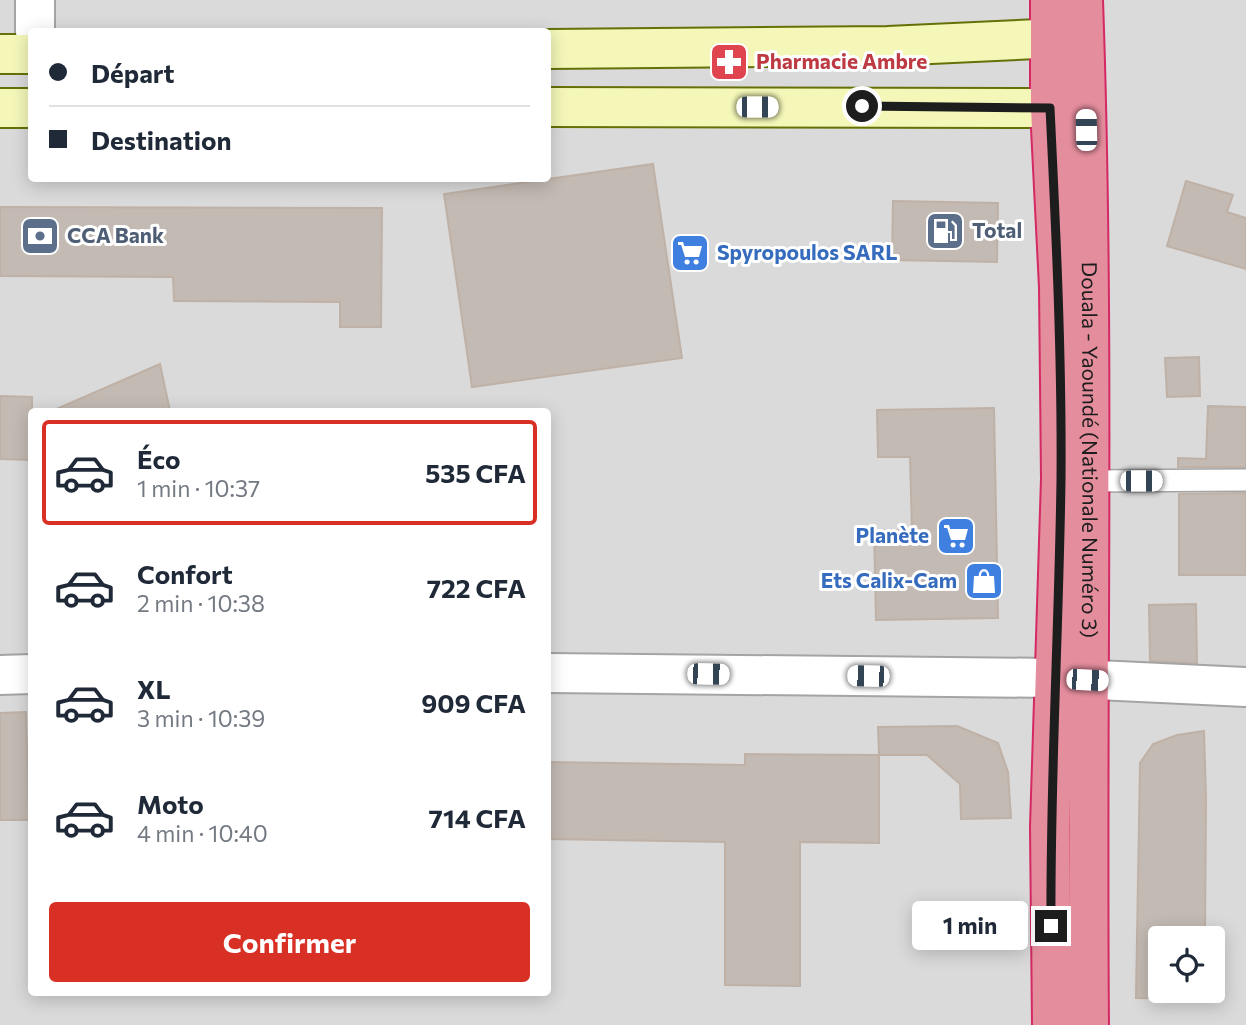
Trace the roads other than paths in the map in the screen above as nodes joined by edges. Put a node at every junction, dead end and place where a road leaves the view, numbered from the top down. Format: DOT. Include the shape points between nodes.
graph roads {
  1 [pos="35,0"];
  2 [pos="1050,0"];
  3 [pos="1083,0"];
  4 [pos="35,28"];
  5 [pos="1068,37"];
  6 [pos="551,49"];
  7 [pos="0,54"];
  8 [pos="28,54"];
  9 [pos="1068,106"];
  10 [pos="551,107"];
  11 [pos="0,108"];
  12 [pos="28,108"];
  13 [pos="1246,480"];
  14 [pos="1088,481"];
  15 [pos="551,673"];
  16 [pos="28,674"];
  17 [pos="0,675"];
  18 [pos="1071,679"];
  19 [pos="1246,687"];
  20 [pos="1052,1025"];
  21 [pos="1089,1025"];
  1 -- 4 [label="street"];
  2 -- 5 [label="highway, Douala - Yaoundé (Nationale Numéro 3)"];
  3 -- 5 [label="highway, Douala - Yaoundé (Nationale Numéro 3)"];
  5 -- 6 [label="street" via="888,46"];
  5 -- 9 [label="highway, Douala - Yaoundé (Nationale Numéro 3)"];
  7 -- 8 [label="street"];
  9 -- 10 [label="street"];
  9 -- 14 [label="highway, Douala - Yaoundé (Nationale Numéro 3)" via="1090,284"];
  9 -- 18 [label="highway, Douala - Yaoundé (Nationale Numéro 3)" via="1059,287 1061,479"];
  11 -- 12 [label="street"];
  13 -- 14 [label="lane"];
  14 -- 18 [label="highway, Douala - Yaoundé (Nationale Numéro 3)"];
  15 -- 18 [label="street"];
  16 -- 17 [label="street"];
  18 -- 19 [label="street"];
  18 -- 20 [label="highway, Douala - Yaoundé (Nationale Numéro 3)" via="1050,827"];
  18 -- 21 [label="highway, Douala - Yaoundé (Nationale Numéro 3)"];
}
